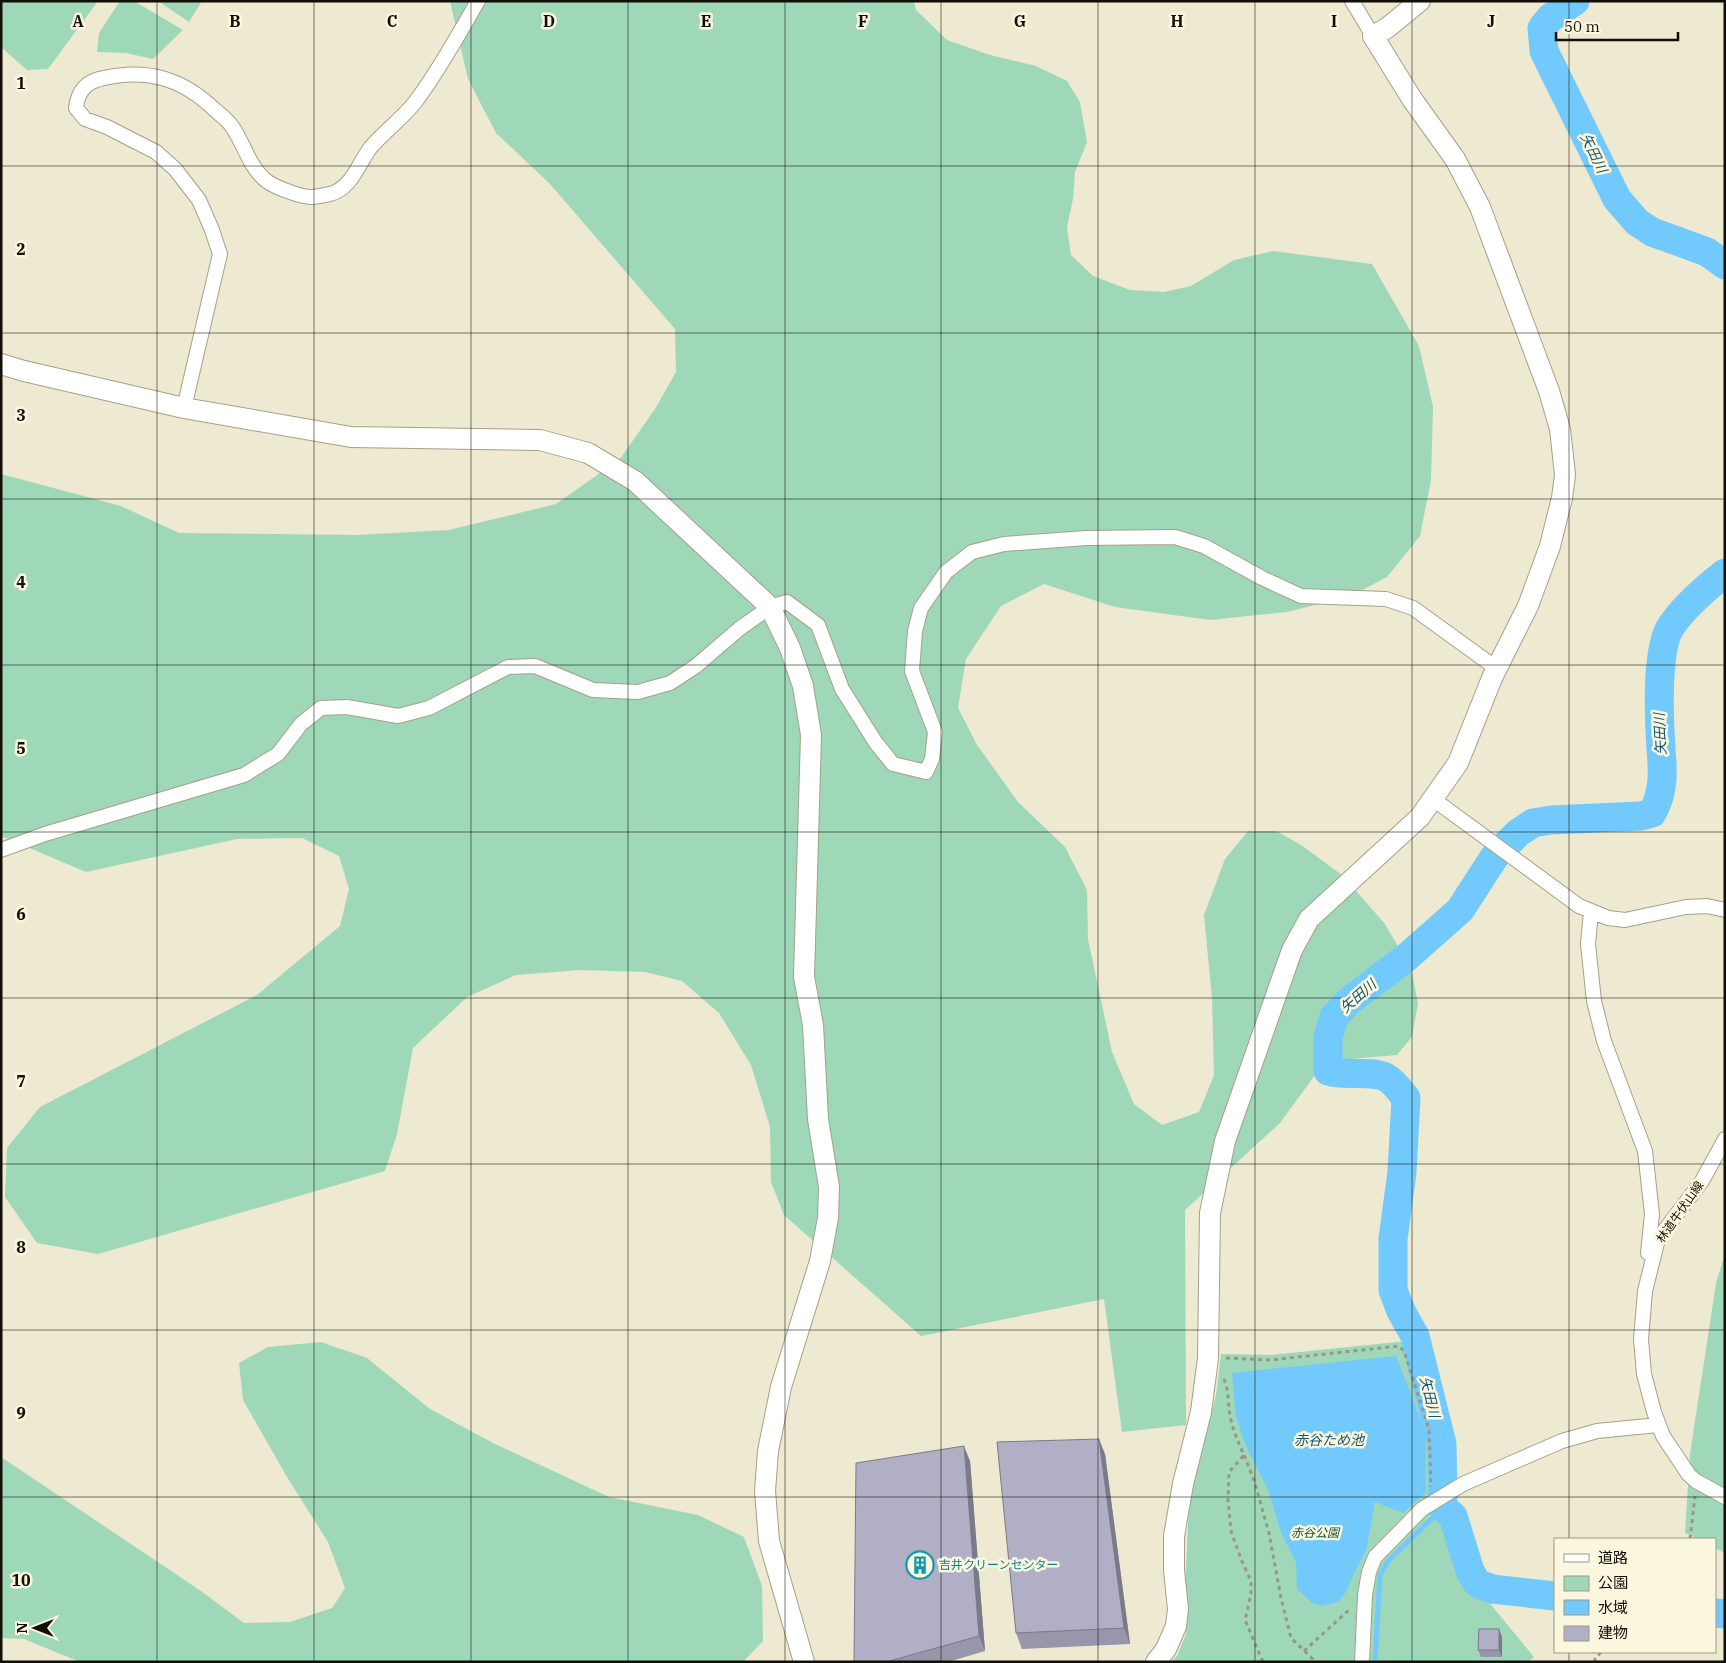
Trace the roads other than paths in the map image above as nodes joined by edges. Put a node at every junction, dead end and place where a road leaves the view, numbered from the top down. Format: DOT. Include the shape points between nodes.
graph roads {
  1 [pos="478,1"];
  2 [pos="1352,1"];
  3 [pos="1420,1"];
  4 [pos="1373,36"];
  5 [pos="1,364"];
  6 [pos="184,408"];
  7 [pos="770,607"];
  8 [pos="1496,668"];
  9 [pos="1433,799"];
  10 [pos="1,850"];
  11 [pos="1725,910"];
  12 [pos="1591,912"];
  13 [pos="1725,1139"];
  14 [pos="1652,1264"];
  15 [pos="1658,1425"];
  16 [pos="1725,1497"];
  17 [pos="804,1662"];
  18 [pos="1156,1662"];
  19 [pos="1362,1662"];
  1 -- 6 [label="street" via="448,56 415,102 371,148 347,184 331,194 311,197 268,182 253,166 233,127 200,95 173,81 158,76 113,76 94,80 83,88 77,97 76,108 85,120 107,127 156,152 175,169 199,200 220,254"];
  2 -- 4 [label="street"];
  3 -- 4 [label="street"];
  4 -- 8 [label="street" via="1455,159 1480,207 1549,391 1560,429 1565,475 1550,546 1528,606"];
  5 -- 6 [label="street"];
  6 -- 7 [label="street" via="351,437 540,440 588,452 635,481"];
  7 -- 8 [label="street" via="787,602 818,625 842,689 876,742 893,764 926,772 932,759 935,732 912,671 921,608 946,572 972,552 1004,544 1175,536 1204,546 1300,596 1386,599 1413,608"];
  7 -- 10 [label="street" via="670,683 638,692 593,690 535,666 508,667 429,708 398,716 347,707 321,708 301,724 278,754 244,775"];
  7 -- 17 [label="street" via="790,648 802,686 811,735 804,977 813,1025 818,1119 829,1187 828,1218 820,1261 781,1387 768,1451 764,1491 770,1541"];
  8 -- 9 [label="street" via="1458,764"];
  9 -- 12 [label="street"];
  9 -- 18 [label="street" via="1420,817 1309,919 1292,950 1225,1141 1210,1213 1208,1358 1201,1412 1174,1536 1176,1626"];
  11 -- 12 [label="street" via="1707,906 1686,907 1625,920"];
  12 -- 14 [label="street" via="1588,944 1594,1001 1604,1041 1646,1151 1652,1214 1648,1256"];
  13 -- 14 [label="street, 林道牛伏山線" via="1702,1181 1658,1240"];
  14 -- 15 [label="street, 林道牛伏山線" via="1645,1291 1641,1339 1644,1374"];
  15 -- 16 [label="street, 林道牛伏山線" via="1689,1475"];
  15 -- 19 [label="street" via="1597,1431 1562,1441 1462,1484 1422,1509 1376,1557 1369,1572"];
}
